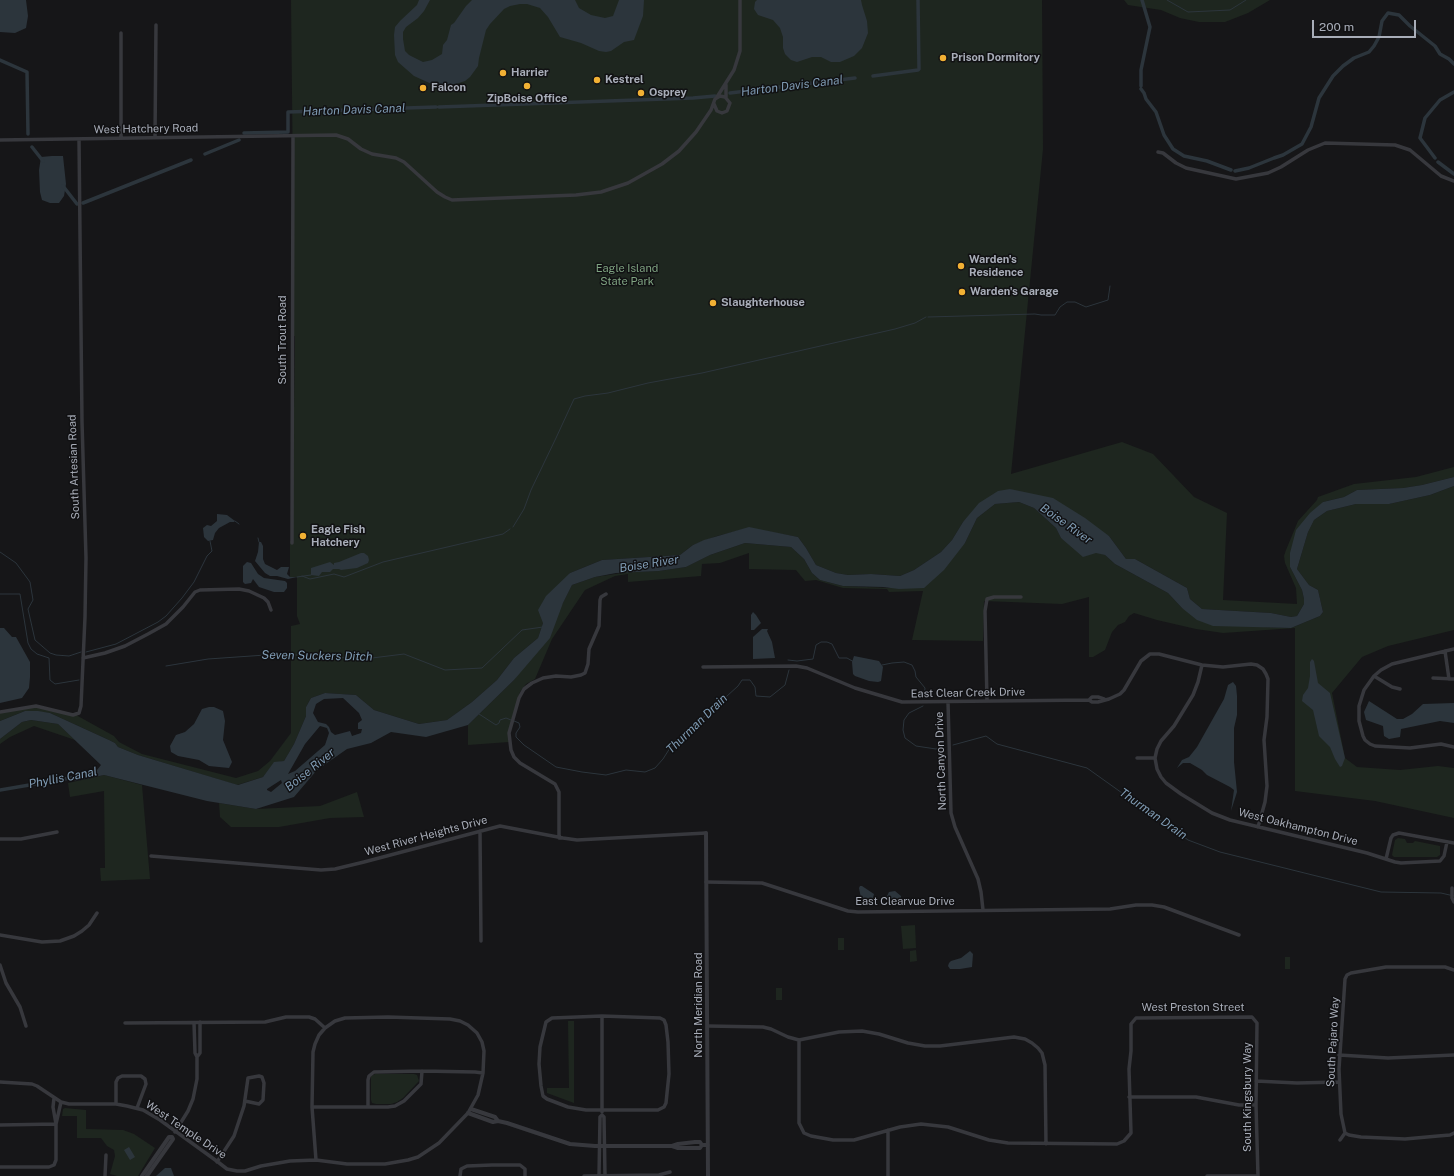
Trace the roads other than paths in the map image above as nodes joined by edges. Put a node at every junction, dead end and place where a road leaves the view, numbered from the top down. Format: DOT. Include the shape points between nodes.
graph roads {
  1 [pos="740,0"];
  2 [pos="156,25"];
  3 [pos="121,33"];
  4 [pos="726,84"];
  5 [pos="717,97"];
  6 [pos="726,97"];
  7 [pos="714,104"];
  8 [pos="719,112"];
  9 [pos="707,117"];
  10 [pos="293,136"];
  11 [pos="122,138"];
  12 [pos="155,138"];
  13 [pos="79,139"];
  14 [pos="0,140"];
  15 [pos="1158,152"];
  16 [pos="1454,181"];
  17 [pos="292,543"];
  18 [pos="606,594"];
  19 [pos="1021,596"];
  20 [pos="271,610"];
  21 [pos="1454,649"];
  22 [pos="1445,651"];
  23 [pos="83,658"];
  24 [pos="1202,665"];
  25 [pos="703,667"];
  26 [pos="1374,676"];
  27 [pos="1433,678"];
  28 [pos="1449,679"];
  29 [pos="1454,679"];
  30 [pos="1400,689"];
  31 [pos="987,701"];
  32 [pos="948,702"];
  33 [pos="0,712"];
  34 [pos="1454,747"];
  35 [pos="1137,758"];
  36 [pos="1155,758"];
  37 [pos="1258,827"];
  38 [pos="480,831"];
  39 [pos="57,832"];
  40 [pos="706,833"];
  41 [pos="559,838"];
  42 [pos="0,839"];
  43 [pos="1447,842"];
  44 [pos="1454,843"];
  45 [pos="151,856"];
  46 [pos="1386,859"];
  47 [pos="706,882"];
  48 [pos="1452,888"];
  49 [pos="1454,902"];
  50 [pos="983,910"];
  51 [pos="97,913"];
  52 [pos="0,935"];
  53 [pos="1239,936"];
  54 [pos="481,941"];
  55 [pos="0,965"];
  56 [pos="1454,969"];
  57 [pos="602,1016"];
  58 [pos="1254,1019"];
  59 [pos="194,1022"];
  60 [pos="200,1022"];
  61 [pos="125,1023"];
  62 [pos="26,1026"];
  63 [pos="708,1026"];
  64 [pos="325,1028"];
  65 [pos="799,1040"];
  66 [pos="1339,1055"];
  67 [pos="1454,1055"];
  68 [pos="197,1057"];
  69 [pos="422,1071"];
  70 [pos="483,1073"];
  71 [pos="1256,1081"];
  72 [pos="0,1082"];
  73 [pos="1339,1082"];
  74 [pos="1129,1097"];
  75 [pos="54,1098"];
  76 [pos="245,1101"];
  77 [pos="61,1102"];
  78 [pos="116,1104"];
  79 [pos="1256,1105"];
  80 [pos="312,1107"];
  81 [pos="368,1107"];
  82 [pos="137,1108"];
  83 [pos="471,1109"];
  84 [pos="602,1110"];
  85 [pos="468,1114"];
  86 [pos="602,1115"];
  87 [pos="498,1121"];
  88 [pos="0,1124"];
  89 [pos="56,1124"];
  90 [pos="888,1130"];
  91 [pos="175,1132"];
  92 [pos="1454,1132"];
  93 [pos="1345,1133"];
  94 [pos="172,1137"];
  95 [pos="1340,1140"];
  96 [pos="1046,1144"];
  97 [pos="708,1145"];
  98 [pos="600,1146"];
  99 [pos="605,1146"];
  100 [pos="106,1156"];
  101 [pos="316,1160"];
  102 [pos="217,1162"];
  103 [pos="0,1167"];
  104 [pos="670,1172"];
  105 [pos="105,1176"];
  106 [pos="142,1176"];
  107 [pos="147,1176"];
  108 [pos="460,1176"];
  109 [pos="525,1176"];
  110 [pos="584,1176"];
  111 [pos="599,1176"];
  112 [pos="605,1176"];
  113 [pos="626,1176"];
  114 [pos="708,1176"];
  115 [pos="888,1176"];
  116 [pos="1207,1176"];
  117 [pos="1258,1176"];
  1 -- 4 [label="street" via="740,50 734,70"];
  2 -- 12 [label="street"];
  3 -- 11 [label="street"];
  4 -- 5 [label="street"];
  4 -- 6 [label="street"];
  5 -- 6 [label="street"];
  5 -- 7 [label="street"];
  6 -- 8 [label="street" via="730,103 729,109"];
  7 -- 8 [label="street"];
  7 -- 9 [label="street, West Hatchery Road"];
  8 -- 9 [label="street"];
  9 -- 10 [label="street, West Hatchery Road" via="679,151 651,171 615,188 576,195 452,200 437,192 400,159 372,154 342,136"];
  10 -- 12 [label="street, West Hatchery Road"];
  10 -- 17 [label="street, South Trout Road"];
  11 -- 12 [label="street, West Hatchery Road"];
  11 -- 13 [label="street, West Hatchery Road"];
  13 -- 14 [label="street, West Hatchery Road"];
  13 -- 23 [label="street, South Artesian Road" via="86,558"];
  15 -- 16 [label="street" via="1186,168 1236,179 1268,173 1325,143 1395,145 1410,150 1441,176"];
  18 -- 41 [label="street" via="600,600 599,626 589,648 585,673 581,676 542,678 524,689 509,733 514,757 555,784 559,792"];
  19 -- 31 [label="street" via="987,599"];
  20 -- 23 [label="street" via="264,598 249,591 200,590 195,592 166,624 105,653"];
  21 -- 22 [label="street"];
  22 -- 26 [label="street" via="1392,664"];
  22 -- 28 [label="street"];
  23 -- 33 [label="street, South Artesian Road" via="82,706 76,715 36,706"];
  24 -- 31 [label="street, East Clear Creek Drive" via="1150,654 1141,661 1124,690 1109,699 1092,697 1089,700"];
  24 -- 36 [label="street" via="1193,695 1174,726 1161,741"];
  24 -- 37 [label="street" via="1257,665 1263,669 1268,679 1264,740 1267,786"];
  25 -- 32 [label="street, East Clear Creek Drive" via="804,667 855,688 902,702"];
  26 -- 30 [label="street"];
  26 -- 34 [label="street" via="1364,690 1359,720 1363,736 1370,744 1399,748 1441,744"];
  27 -- 28 [label="street"];
  28 -- 29 [label="street"];
  31 -- 32 [label="street, East Clear Creek Drive"];
  32 -- 50 [label="street, North Canyon Drive" via="951,813 978,879"];
  35 -- 36 [label="street"];
  36 -- 37 [label="street, West Oakhampton Drive" via="1161,777 1181,794 1212,813"];
  37 -- 46 [label="street, West Oakhampton Drive"];
  38 -- 41 [label="street, West River Heights Drive" via="500,826"];
  38 -- 45 [label="street, West River Heights Drive" via="335,869"];
  38 -- 54 [label="street"];
  39 -- 42 [label="street" via="21,839"];
  40 -- 41 [label="street, West River Heights Drive" via="577,840"];
  40 -- 47 [label="street, North Meridian Road"];
  43 -- 44 [label="street"];
  43 -- 46 [label="street, West Oakhampton Drive" via="1444,856 1440,861 1401,863"];
  43 -- 46 [label="street" via="1393,834"];
  47 -- 50 [label="street, East Clearvue Drive" via="762,883 848,911"];
  47 -- 63 [label="street, North Meridian Road"];
  48 -- 49 [label="street"];
  50 -- 53 [label="street, East Clearvue Drive" via="1113,909 1152,905 1164,907"];
  51 -- 52 [label="street" via="82,931 60,941 42,942"];
  55 -- 62 [label="street"];
  56 -- 66 [label="street, South Pajaro Way" via="1446,966 1386,967 1347,975"];
  57 -- 84 [label="street"];
  57 -- 84 [label="street" via="548,1019 544,1024 540,1047 539,1075 547,1099 586,1110"];
  57 -- 84 [label="street" via="664,1020 669,1074 664,1107 658,1110"];
  58 -- 71 [label="street, South Kingsbury Way" via="1257,1024"];
  58 -- 74 [label="street, West Preston Street" via="1249,1016 1139,1017 1134,1020 1131,1024"];
  59 -- 60 [label="street"];
  59 -- 61 [label="street"];
  59 -- 68 [label="street"];
  60 -- 64 [label="street" via="264,1022 286,1017 308,1018"];
  60 -- 68 [label="street" via="200,1053"];
  63 -- 65 [label="street" via="759,1026"];
  63 -- 97 [label="street, North Meridian Road"];
  64 -- 70 [label="street, West Temple Drive" via="345,1018 401,1017 460,1021 474,1030 482,1042"];
  64 -- 80 [label="street" via="314,1044"];
  65 -- 90 [label="street" via="799,1123 804,1133 833,1140 859,1139"];
  65 -- 96 [label="street" via="833,1032 851,1031 868,1032 925,1046 1014,1037 1025,1039 1042,1053 1045,1065"];
  66 -- 67 [label="street" via="1388,1058"];
  66 -- 73 [label="street, South Pajaro Way"];
  68 -- 91 [label="street" via="193,1099"];
  69 -- 70 [label="street"];
  69 -- 81 [label="street" via="421,1084 404,1101 395,1106"];
  69 -- 81 [label="street" via="371,1073 368,1080"];
  70 -- 83 [label="street, West Temple Drive"];
  71 -- 73 [label="street"];
  71 -- 79 [label="street, South Kingsbury Way"];
  72 -- 75 [label="street, West Temple Drive" via="32,1084"];
  73 -- 93 [label="street, South Pajaro Way"];
  74 -- 79 [label="street" via="1196,1097 1240,1105"];
  74 -- 96 [label="street" via="1131,1133 1124,1141 1118,1144"];
  75 -- 77 [label="street, West Temple Drive"];
  75 -- 89 [label="street"];
  76 -- 76 [label="street" via="248,1078 262,1077 263,1100 259,1104"];
  76 -- 102 [label="street" via="234,1136"];
  77 -- 78 [label="street, West Temple Drive"];
  77 -- 89 [label="street"];
  78 -- 82 [label="street, West Temple Drive"];
  78 -- 82 [label="street" via="118,1078 141,1076 146,1084"];
  79 -- 117 [label="street, South Kingsbury Way"];
  80 -- 81 [label="street"];
  80 -- 101 [label="street"];
  82 -- 91 [label="street, West Temple Drive" via="160,1120"];
  83 -- 85 [label="street, West Temple Drive"];
  83 -- 87 [label="street" via="495,1117"];
  84 -- 86 [label="street"];
  85 -- 87 [label="street"];
  85 -- 101 [label="street, West Temple Drive" via="439,1143 408,1160 385,1164 338,1164"];
  86 -- 98 [label="street"];
  86 -- 99 [label="street"];
  87 -- 98 [label="street" via="570,1144"];
  88 -- 89 [label="street"];
  89 -- 103 [label="street" via="54,1165"];
  90 -- 96 [label="street" via="910,1125 932,1125 1001,1142"];
  90 -- 115 [label="street"];
  91 -- 94 [label="street"];
  91 -- 102 [label="street, West Temple Drive"];
  92 -- 93 [label="street" via="1438,1136 1394,1139 1348,1136"];
  93 -- 95 [label="street"];
  94 -- 106 [label="street" via="169,1137"];
  94 -- 107 [label="street"];
  97 -- 99 [label="street" via="695,1142 672,1146"];
  97 -- 114 [label="street, North Meridian Road"];
  98 -- 99 [label="street"];
  98 -- 111 [label="street"];
  99 -- 112 [label="street"];
  100 -- 105 [label="street"];
  101 -- 102 [label="street, West Temple Drive" via="281,1162 245,1171 227,1169"];
  104 -- 113 [label="street"];
  108 -- 109 [label="street" via="462,1168 470,1165 520,1165 524,1167"];
  110 -- 111 [label="street"];
  111 -- 112 [label="street"];
  112 -- 113 [label="street"];
  116 -- 117 [label="street"];
}
